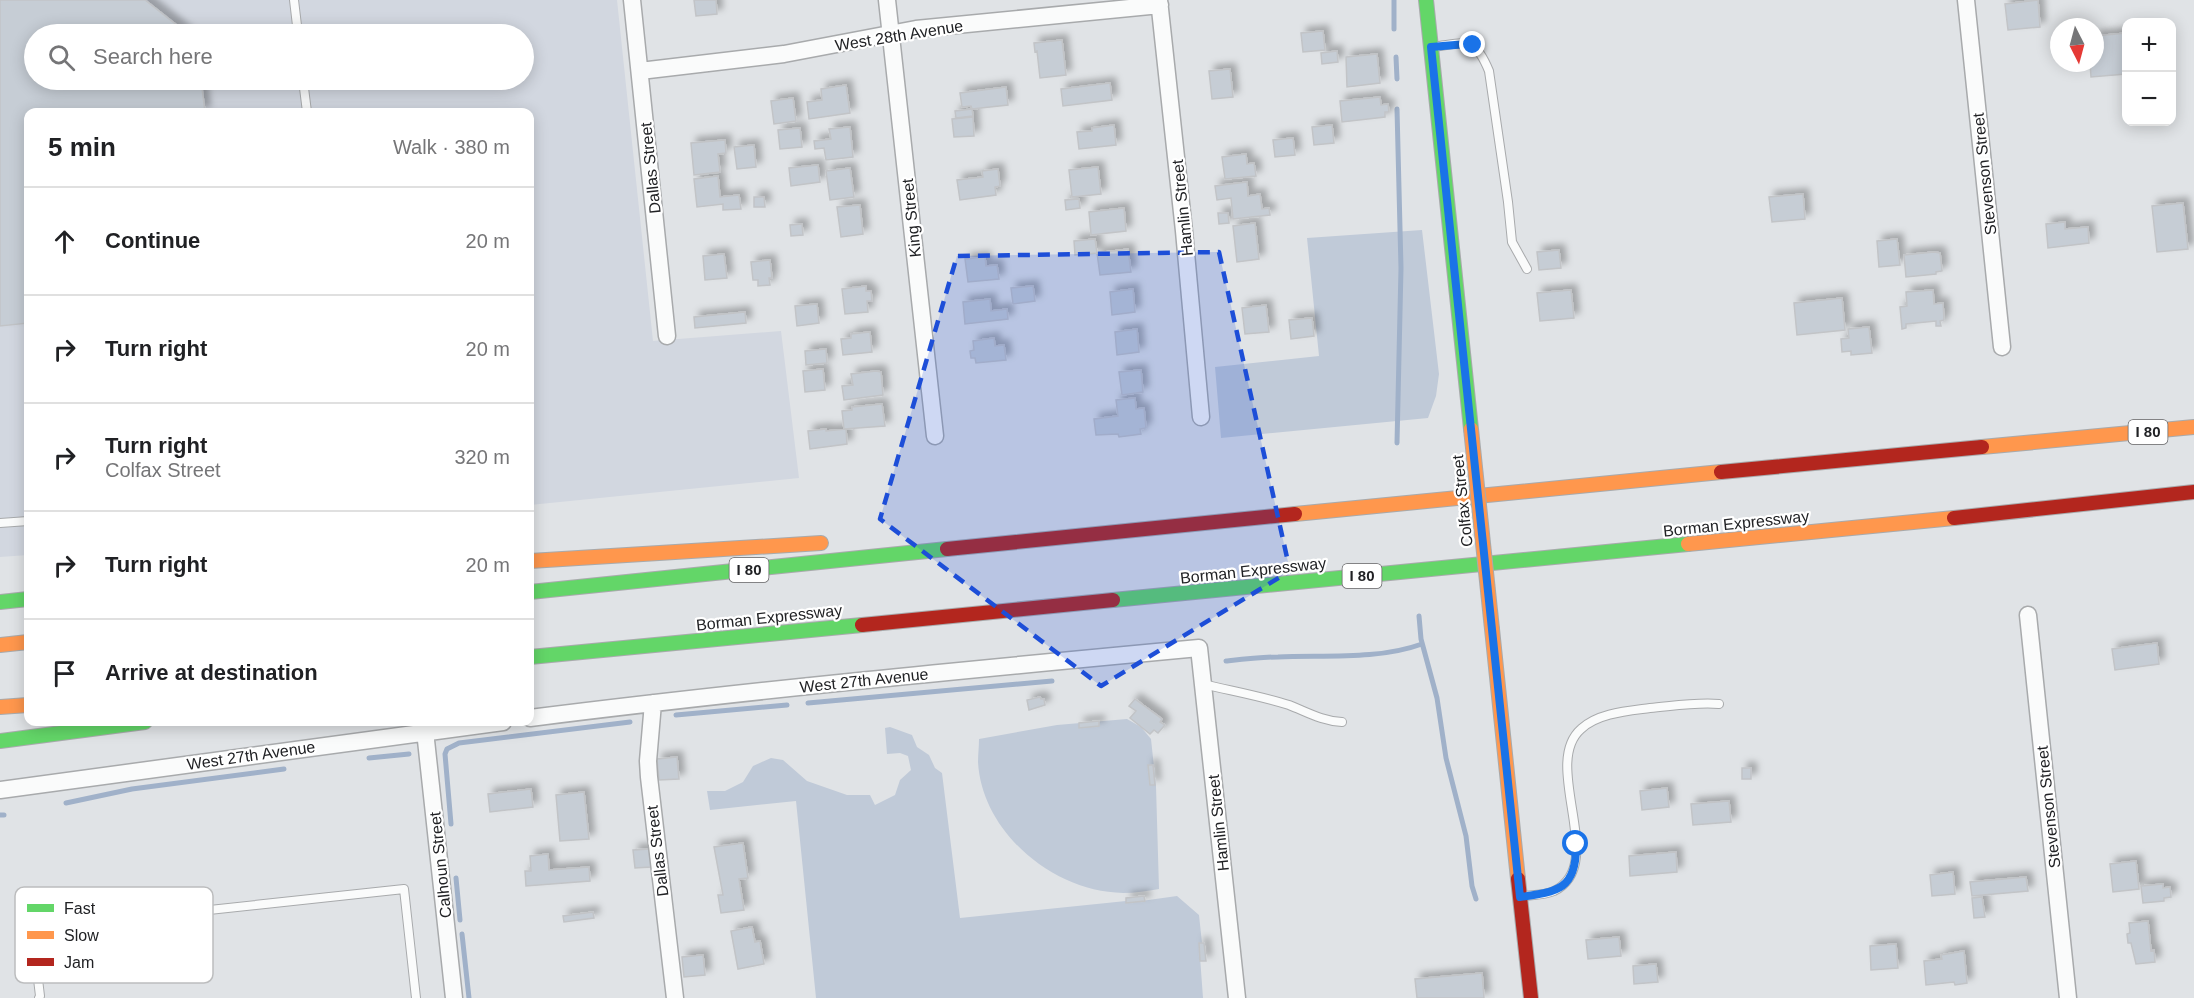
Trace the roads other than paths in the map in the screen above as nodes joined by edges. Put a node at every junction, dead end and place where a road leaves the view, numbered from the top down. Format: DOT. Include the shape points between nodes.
graph roads {
  1 [pos="294,0"];
  2 [pos="632,0"];
  3 [pos="887,0"];
  4 [pos="1426,0"];
  5 [pos="1966,0"];
  6 [pos="1159,2"];
  7 [pos="297,24"];
  8 [pos="890,33"];
  9 [pos="1431,47"];
  10 [pos="640,71"];
  11 [pos="304,90"];
  12 [pos="306,108"];
  13 [pos="1527,269"];
  14 [pos="667,336"];
  15 [pos="2001,347"];
  16 [pos="1201,417"];
  17 [pos="2194,420"];
  18 [pos="2194,427"];
  19 [pos="934,436"];
  20 [pos="2102,436"];
  21 [pos="2194,492"];
  22 [pos="24,520"];
  23 [pos="0,523"];
  24 [pos="833,543"];
  25 [pos="867,544"];
  26 [pos="969,547"];
  27 [pos="534,561"];
  28 [pos="534,592"];
  29 [pos="0,596"];
  30 [pos="24,598"];
  31 [pos="24,599"];
  32 [pos="0,602"];
  33 [pos="2028,615"];
  34 [pos="24,642"];
  35 [pos="0,645"];
  36 [pos="1199,648"];
  37 [pos="534,657"];
  38 [pos="1203,684"];
  39 [pos="653,703"];
  40 [pos="1719,704"];
  41 [pos="24,705"];
  42 [pos="0,707"];
  43 [pos="534,718"];
  44 [pos="1342,722"];
  45 [pos="114,726"];
  46 [pos="468,726"];
  47 [pos="425,731"];
  48 [pos="0,741"];
  49 [pos="0,790"];
  50 [pos="1520,897"];
  51 [pos="213,909"];
  52 [pos="38,983"];
  53 [pos="39,998"];
  54 [pos="416,998"];
  55 [pos="454,998"];
  56 [pos="675,998"];
  57 [pos="1237,998"];
  58 [pos="1531,998"];
  59 [pos="2068,998"];
  1 -- 7 [label="lane"];
  2 -- 10 [label="street, Dallas Street"];
  3 -- 8 [label="street, King Street"];
  4 -- 9 [label="main road, Colfax Street"];
  5 -- 15 [label="street, Stevenson Street"];
  6 -- 8 [label="street, West 28th Avenue"];
  6 -- 16 [label="street, Hamlin Street"];
  8 -- 10 [label="street, West 28th Avenue" via="784,54"];
  8 -- 19 [label="street, King Street"];
  9 -- 13 [label="lane" via="1467,44 1482,54 1489,71 1512,242"];
  9 -- 50 [label="main road, Colfax Street, bridge"];
  10 -- 14 [label="street, Dallas Street"];
  11 -- 12 [label="lane"];
  17 -- 20 [label="main road"];
  18 -- 20 [label="main road, I 80"];
  20 -- 26 [label="main road, I 80"];
  21 -- 37 [label="main road, Borman Expressway / I 80"];
  22 -- 23 [label="lane"];
  24 -- 27 [label="main road"];
  25 -- 26 [label="main road"];
  26 -- 28 [label="main road, I 80"];
  29 -- 30 [label="main road"];
  31 -- 32 [label="main road"];
  33 -- 59 [label="street, Stevenson Street"];
  34 -- 35 [label="main road"];
  36 -- 38 [label="street, Hamlin Street"];
  36 -- 39 [label="street, West 27th Avenue"];
  38 -- 44 [label="lane"];
  38 -- 57 [label="street, Hamlin Street"];
  39 -- 43 [label="street, West 27th Avenue"];
  39 -- 56 [label="street, Dallas Street" via="649,777"];
  40 -- 50 [label="lane" via="1621,712 1580,729 1568,756 1576,844 1572,874 1556,890"];
  41 -- 42 [label="main road"];
  45 -- 48 [label="main road"];
  46 -- 47 [label="street, West 27th Avenue"];
  47 -- 49 [label="street, West 27th Avenue"];
  47 -- 55 [label="street, Calhoun Street"];
  50 -- 58 [label="main road, Colfax Street"];
  51 -- 54 [label="lane" via="404,889"];
  52 -- 53 [label="lane"];
}
